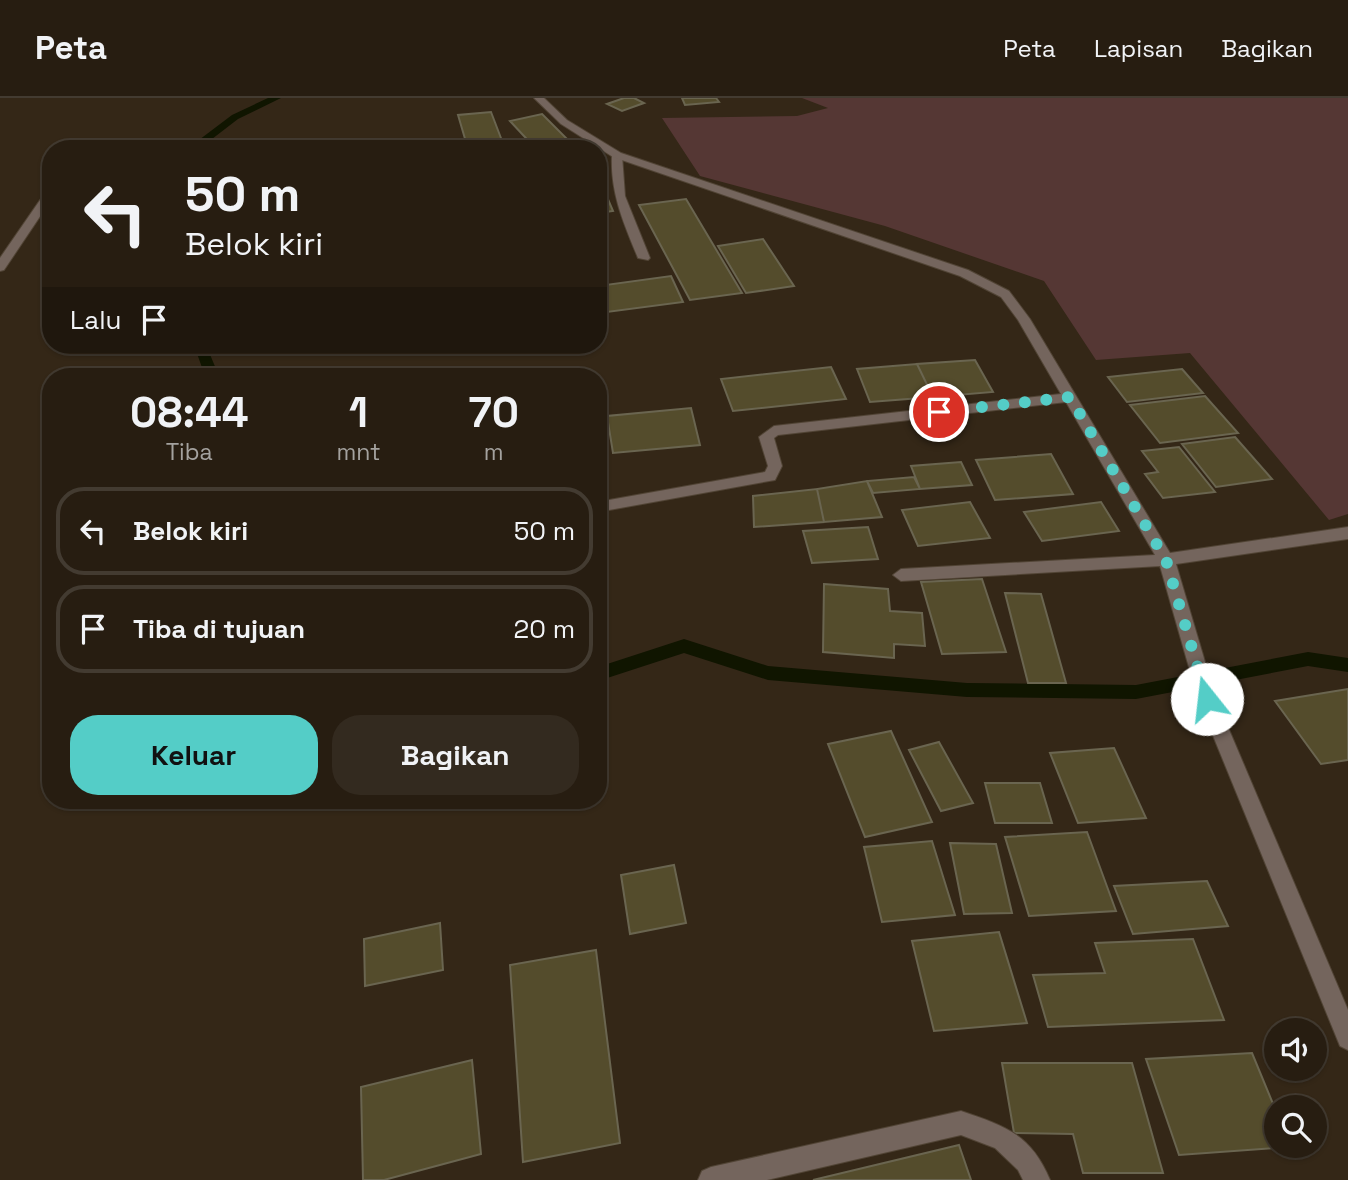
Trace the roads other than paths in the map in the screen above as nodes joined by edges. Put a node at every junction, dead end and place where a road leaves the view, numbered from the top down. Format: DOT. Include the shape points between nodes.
graph roads {
  1 [pos="539,98"];
  2 [pos="593,140"];
  3 [pos="607,149"];
  4 [pos="617,155"];
  5 [pos="42,205"];
  6 [pos="644,258"];
  7 [pos="0,268"];
  8 [pos="1070,397"];
  9 [pos="607,506"];
  10 [pos="1348,533"];
  11 [pos="1166,560"];
  12 [pos="901,575"];
  13 [pos="1348,1038"];
  14 [pos="711,1180"];
  15 [pos="1037,1180"];
  1 -- 2 [label="street" via="564,122"];
  3 -- 4 [label="street"];
  4 -- 6 [label="street" via="619,197"];
  4 -- 8 [label="street" via="986,282 1005,294 1024,319"];
  5 -- 7 [label="street"];
  8 -- 9 [label="street" via="774,431 766,437 775,466 770,476"];
  8 -- 11 [label="street"];
  10 -- 11 [label="street"];
  11 -- 12 [label="street"];
  11 -- 13 [label="street" via="1207,699"];
  14 -- 15 [label="street" via="961,1123 1003,1138 1027,1161"];
}
